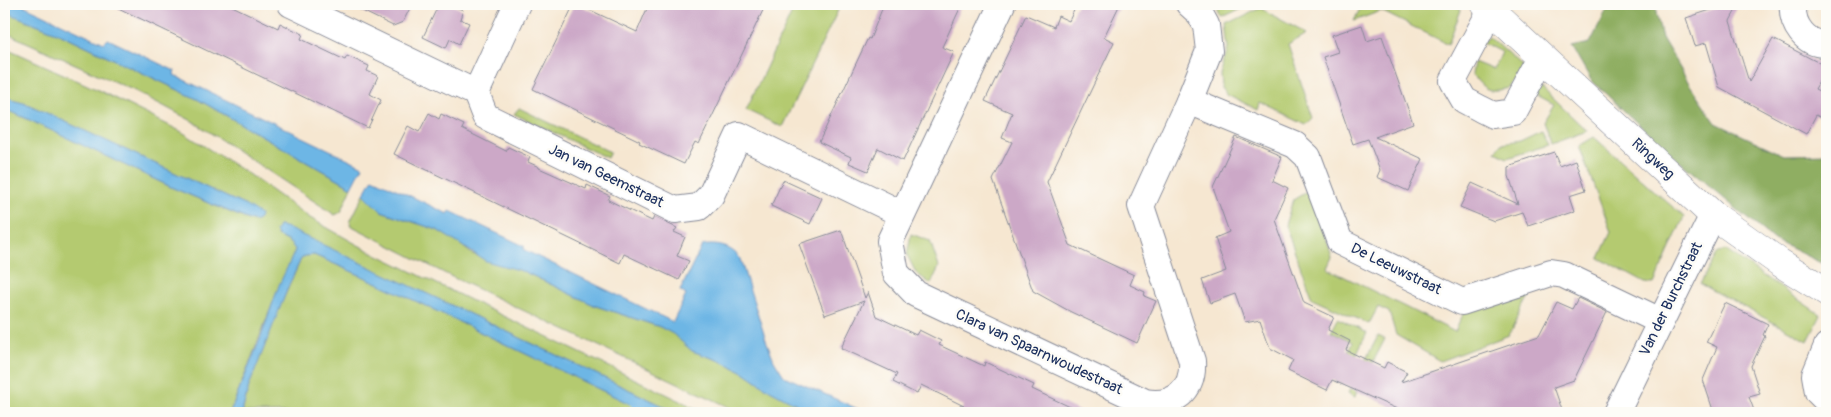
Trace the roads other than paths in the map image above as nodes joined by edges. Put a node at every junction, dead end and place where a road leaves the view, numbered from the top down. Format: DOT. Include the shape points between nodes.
graph roads {
  1 [pos="291,4"];
  2 [pos="517,4"];
  3 [pos="1002,4"];
  4 [pos="1189,4"];
  5 [pos="1793,4"];
  6 [pos="1488,7"];
  7 [pos="1827,44"];
  8 [pos="1542,58"];
  9 [pos="476,93"];
  10 [pos="1189,101"];
  11 [pos="902,214"];
  12 [pos="1713,214"];
  13 [pos="1827,292"];
  14 [pos="1660,321"];
  15 [pos="1827,346"];
  16 [pos="1630,384"];
  17 [pos="1827,401"];
  18 [pos="1616,413"];
  19 [pos="1640,413"];
  1 -- 9 [label="street"];
  2 -- 9 [label="street"];
  3 -- 11 [label="street, Clara van Spaarnwoudestraat"];
  4 -- 10 [label="street, Clara van Spaarnwoudestraat" via="1206,25 1209,51"];
  5 -- 7 [label="street" via="1795,24 1802,34"];
  6 -- 8 [label="street, Ringweg"];
  6 -- 8 [label="street" via="1453,81 1464,100 1493,115 1513,112"];
  8 -- 12 [label="street, Ringweg"];
  9 -- 11 [label="street, Jan van Geemstraat" via="486,116 675,210 699,207 711,195 739,135"];
  10 -- 11 [label="street, Clara van Spaarnwoudestraat" via="1141,206 1192,361 1191,381 1176,398 1158,404 1145,402 916,294 896,273 890,241"];
  10 -- 14 [label="street, De Leeuwstraat" via="1295,145 1308,157 1340,242 1462,302 1551,273 1564,275"];
  12 -- 13 [label="street, Ringweg"];
  12 -- 14 [label="street, Van der Burchstraat"];
  14 -- 16 [label="street, Van der Burchstraat"];
  15 -- 17 [label="street" via="1815,375 1818,392"];
  16 -- 18 [label="street, Van der Burchstraat"];
  16 -- 19 [label="street"];
}
